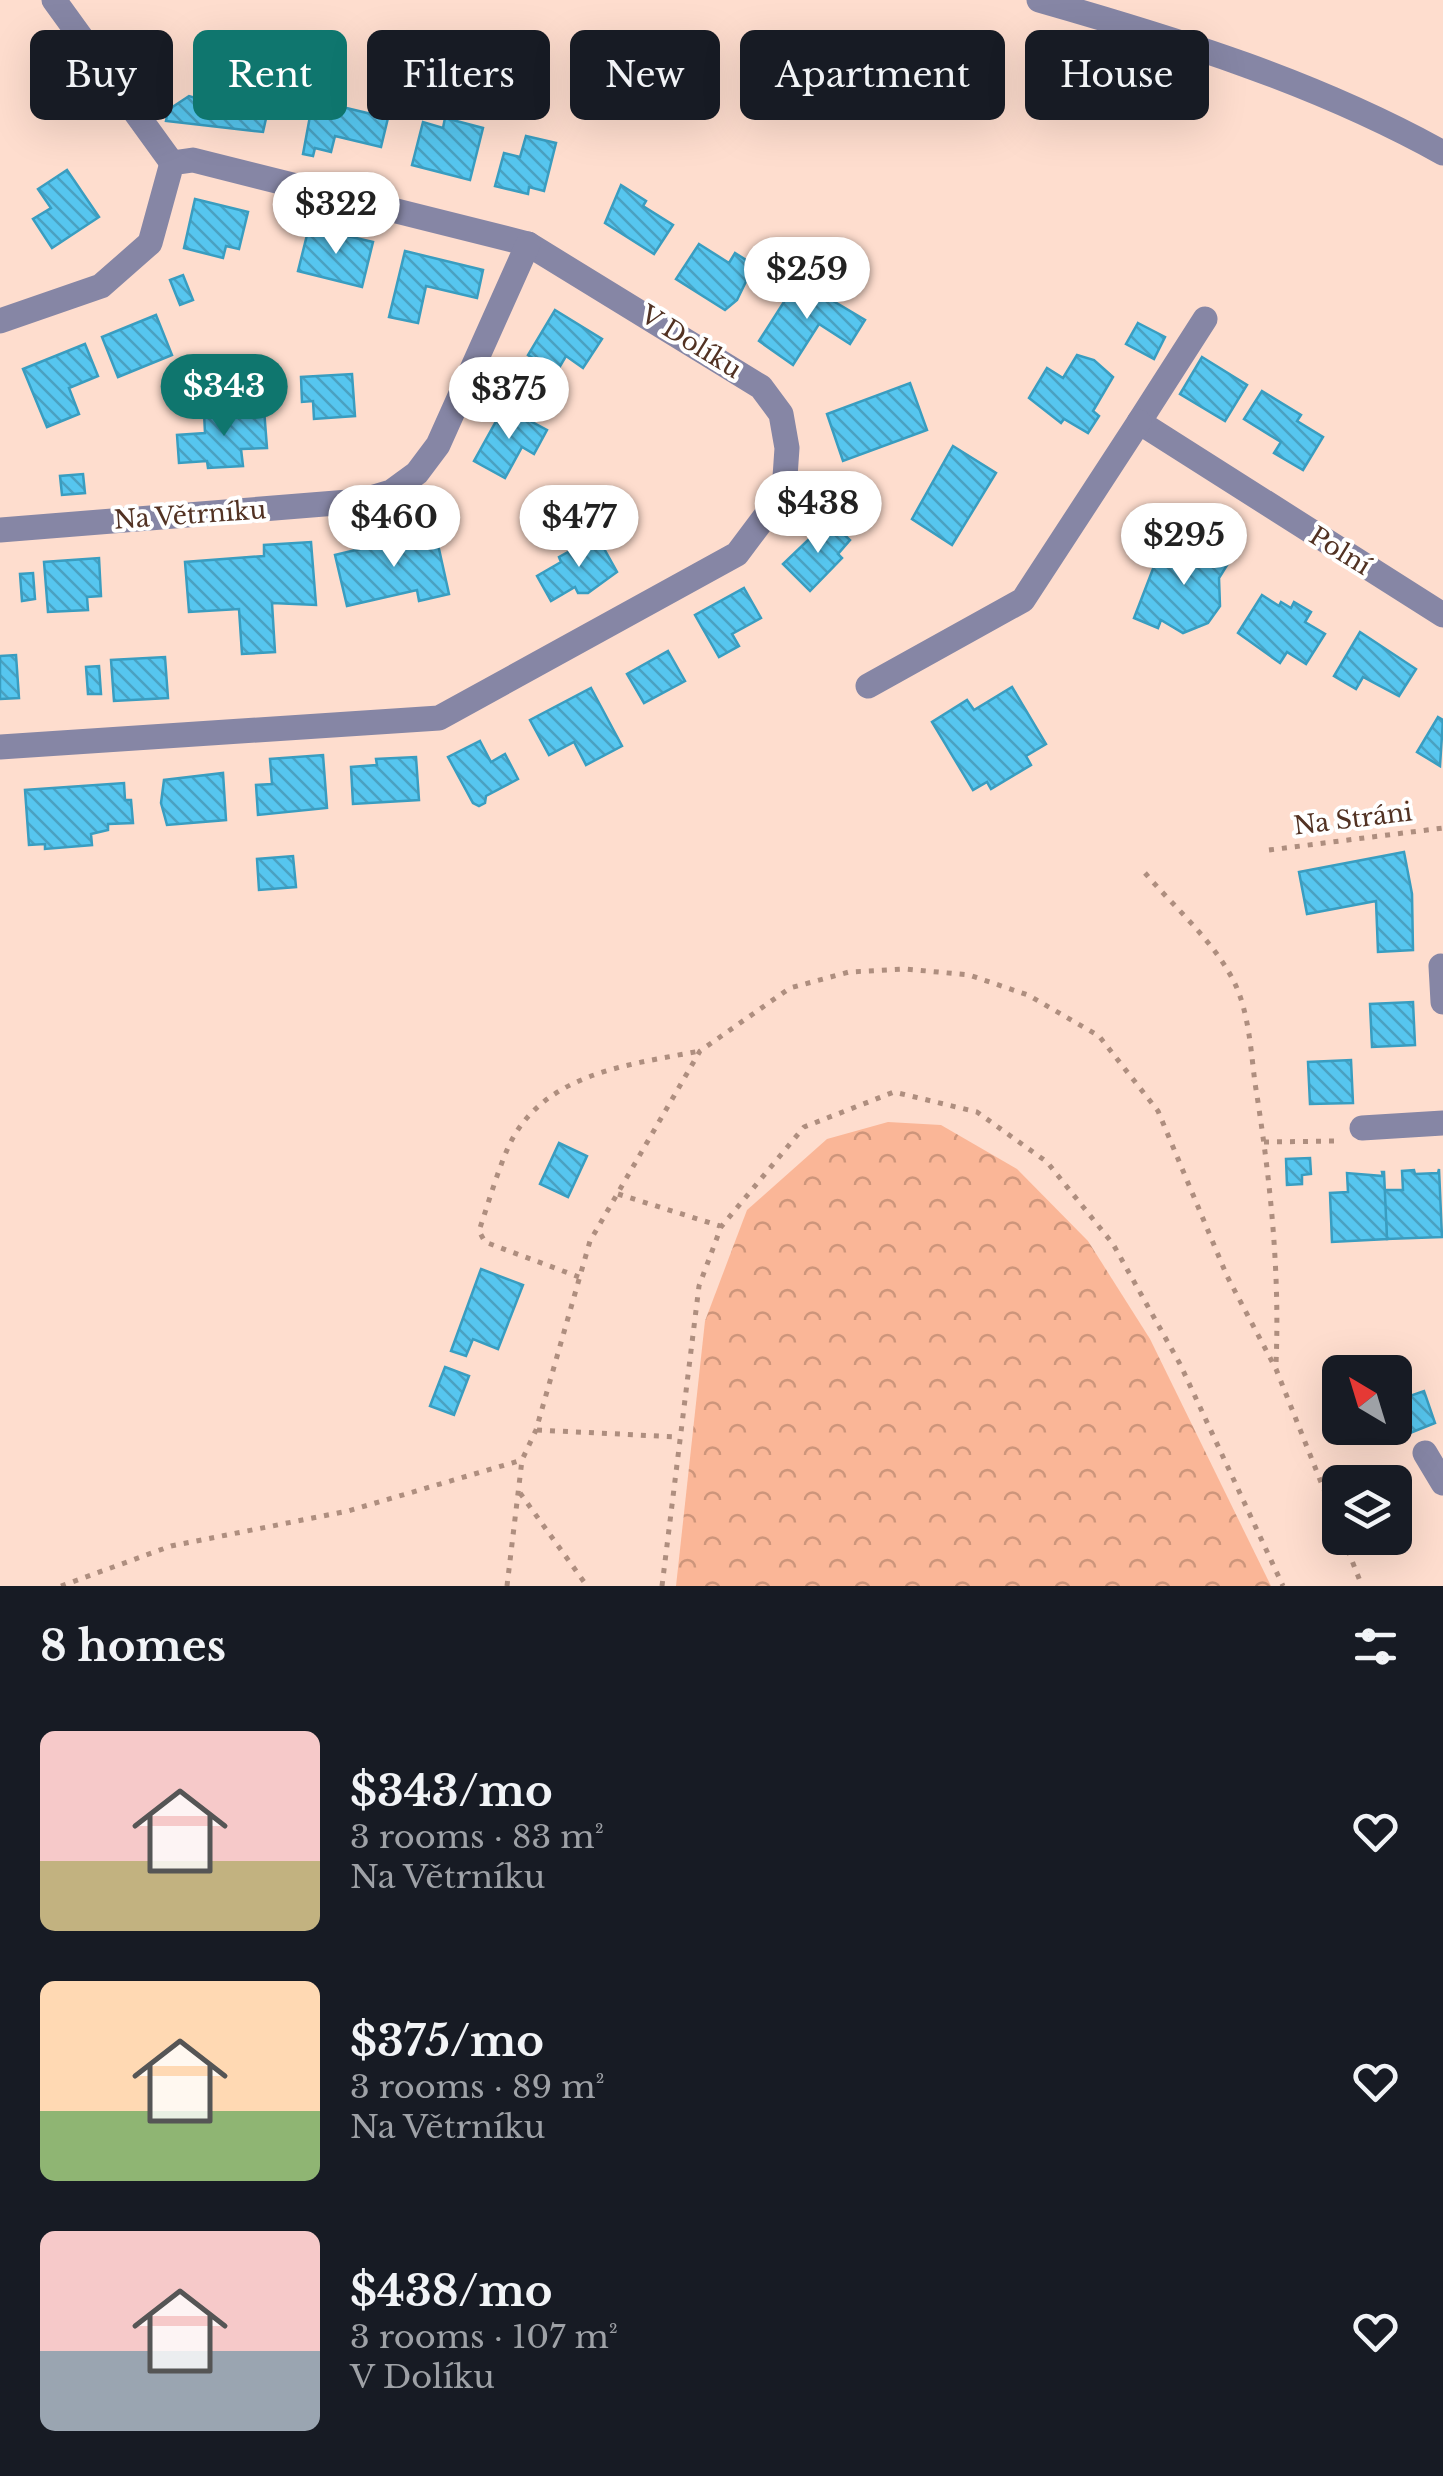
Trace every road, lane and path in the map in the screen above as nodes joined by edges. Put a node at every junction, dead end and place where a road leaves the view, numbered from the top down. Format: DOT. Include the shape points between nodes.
graph roads {
  1 [pos="54,0"];
  2 [pos="1038,0"];
  3 [pos="1443,153"];
  4 [pos="172,163"];
  5 [pos="528,244"];
  6 [pos="1206,319"];
  7 [pos="0,320"];
  8 [pos="1139,422"];
  9 [pos="0,530"];
  10 [pos="1443,615"];
  11 [pos="868,686"];
  12 [pos="0,746"];
  13 [pos="1443,828"];
  14 [pos="1269,850"];
  15 [pos="1145,873"];
  16 [pos="1440,966"];
  17 [pos="1443,1002"];
  18 [pos="700,1051"];
  19 [pos="1443,1123"];
  20 [pos="1362,1128"];
  21 [pos="1264,1142"];
  22 [pos="618,1194"];
  23 [pos="720,1227"];
  24 [pos="579,1278"];
  25 [pos="1276,1368"];
  26 [pos="536,1430"];
  27 [pos="678,1438"];
  28 [pos="1425,1452"];
  29 [pos="522,1460"];
  30 [pos="1443,1483"];
  31 [pos="1322,1484"];
  32 [pos="518,1491"];
  33 [pos="1350,1555"];
  34 [pos="61,1586"];
  35 [pos="507,1586"];
  36 [pos="587,1586"];
  37 [pos="662,1586"];
  38 [pos="1283,1586"];
  39 [pos="1362,1586"];
  1 -- 4 [label="street"];
  2 -- 3 [label="street" via="1248,64"];
  4 -- 5 [label="street, V Dolíku" via="193,160"];
  4 -- 7 [label="street" via="150,243 102,286"];
  5 -- 9 [label="street, Na Větrníku" via="438,446 391,492 348,503"];
  5 -- 12 [label="street, V Dolíku" via="738,370 781,414 787,448 779,498 736,554 440,718"];
  6 -- 8 [label="street"];
  8 -- 10 [label="street, Polní"];
  8 -- 11 [label="street" via="1024,600"];
  13 -- 14 [label="path, Na Stráni"];
  15 -- 21 [label="path" via="1236,985"];
  16 -- 17 [label="street"];
  18 -- 22 [label="path"];
  18 -- 24 [label="path" via="578,1079 548,1098 509,1146 479,1231 485,1242"];
  18 -- 25 [label="path" via="790,988 849,972 969,975 1028,995 1099,1036 1158,1112 1227,1276"];
  19 -- 20 [label="street"];
  20 -- 21 [label="path" via="1339,1142"];
  21 -- 25 [label="path" via="1280,1286"];
  22 -- 23 [label="path"];
  22 -- 24 [label="path" via="590,1241"];
  23 -- 27 [label="path" via="699,1286"];
  23 -- 38 [label="path" via="804,1128 894,1092 977,1112 1046,1162 1113,1244 1180,1364"];
  24 -- 26 [label="path"];
  25 -- 31 [label="path"];
  26 -- 27 [label="path"];
  26 -- 29 [label="path"];
  27 -- 37 [label="path"];
  28 -- 30 [label="street"];
  29 -- 32 [label="path"];
  29 -- 34 [label="path" via="348,1511 171,1546"];
  32 -- 35 [label="path"];
  32 -- 36 [label="path"];
  33 -- 39 [label="path"];
}
